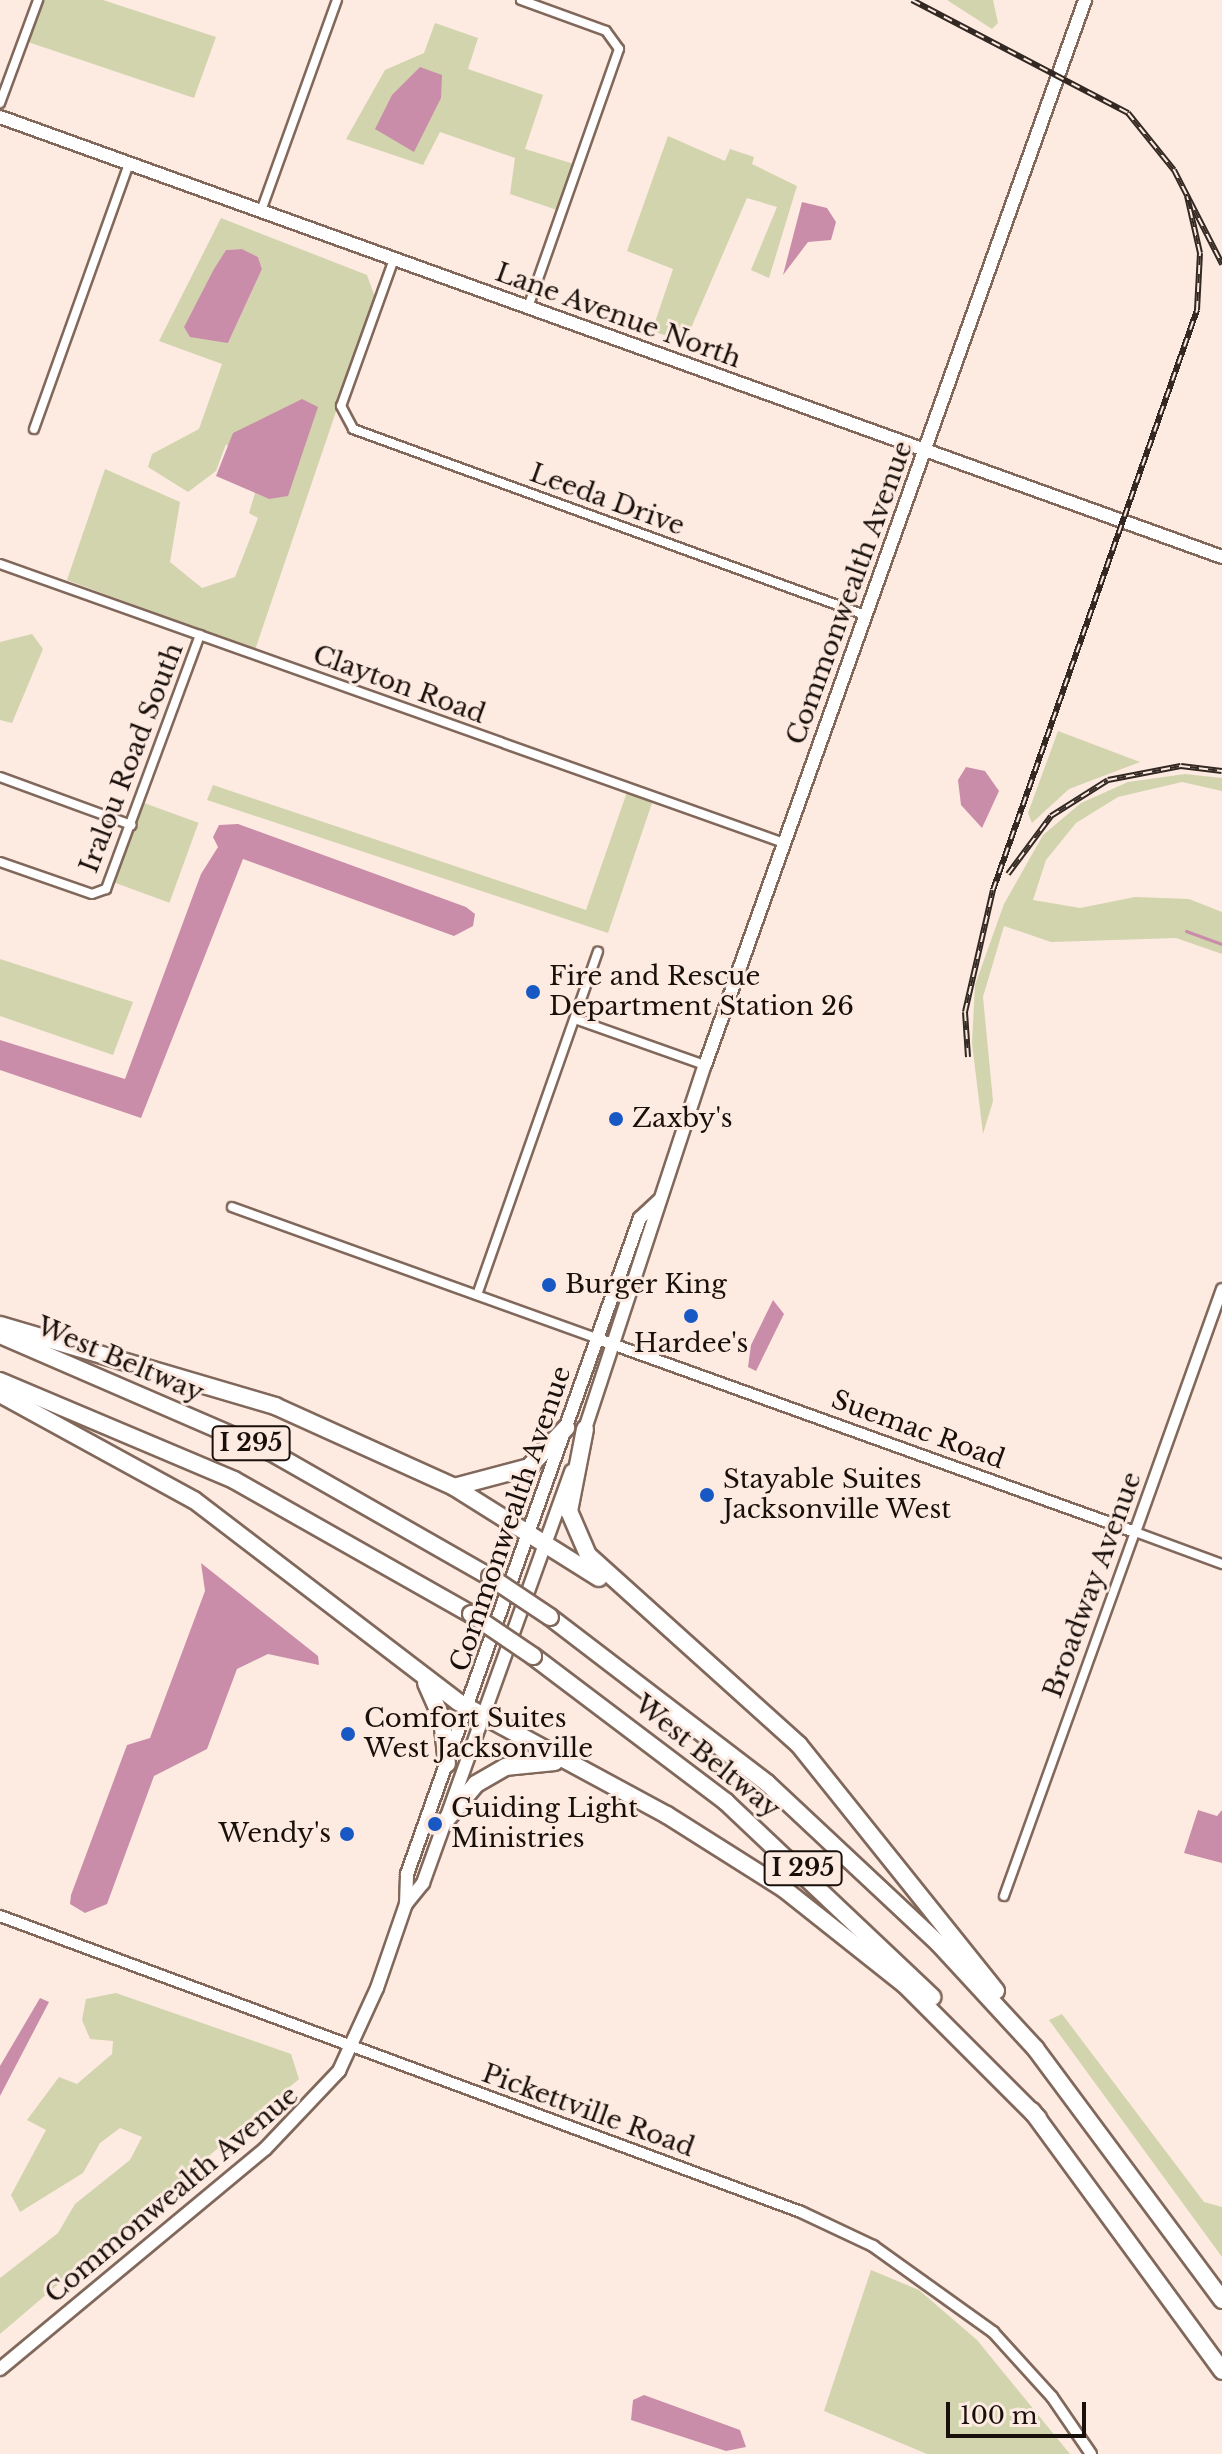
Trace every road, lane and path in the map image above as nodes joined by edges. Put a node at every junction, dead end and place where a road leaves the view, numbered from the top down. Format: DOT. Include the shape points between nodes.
graph roads {
  1 [pos="38,0"];
  2 [pos="337,0"];
  3 [pos="521,0"];
  4 [pos="1085,0"];
  5 [pos="0,103"];
  6 [pos="0,117"];
  7 [pos="129,163"];
  8 [pos="261,211"];
  9 [pos="394,259"];
  10 [pos="528,308"];
  11 [pos="34,429"];
  12 [pos="924,449"];
  13 [pos="1222,557"];
  14 [pos="0,564"];
  15 [pos="865,615"];
  16 [pos="200,635"];
  17 [pos="0,777"];
  18 [pos="131,825"];
  19 [pos="784,843"];
  20 [pos="0,862"];
  21 [pos="598,952"];
  22 [pos="575,1019"];
  23 [pos="705,1065"];
  24 [pos="658,1201"];
  25 [pos="232,1207"];
  26 [pos="1222,1289"];
  27 [pos="477,1295"];
  28 [pos="0,1325"];
  29 [pos="0,1335"];
  30 [pos="598,1339"];
  31 [pos="615,1345"];
  32 [pos="0,1381"];
  33 [pos="0,1394"];
  34 [pos="566,1428"];
  35 [pos="585,1429"];
  36 [pos="454,1487"];
  37 [pos="529,1532"];
  38 [pos="1135,1532"];
  39 [pos="546,1541"];
  40 [pos="1222,1564"];
  41 [pos="701,1657"];
  42 [pos="418,1671"];
  43 [pos="468,1705"];
  44 [pos="483,1715"];
  45 [pos="558,1762"];
  46 [pos="447,1764"];
  47 [pos="447,1819"];
  48 [pos="1004,1896"];
  49 [pos="406,1904"];
  50 [pos="0,1916"];
  51 [pos="353,2047"];
  52 [pos="1035,2048"];
  53 [pos="1038,2118"];
  54 [pos="1222,2300"];
  55 [pos="0,2369"];
  56 [pos="1222,2371"];
  57 [pos="1091,2454"];
  1 -- 5 [label="street"];
  2 -- 8 [label="street"];
  3 -- 10 [label="street" via="606,31 618,44"];
  4 -- 12 [label="main road, Commonwealth Avenue"];
  6 -- 7 [label="main road, Lane Avenue North"];
  7 -- 8 [label="main road, Lane Avenue North"];
  7 -- 11 [label="street"];
  8 -- 9 [label="main road, Lane Avenue North"];
  9 -- 10 [label="main road, Lane Avenue North"];
  9 -- 15 [label="street, Leeda Drive" via="341,415 366,435"];
  10 -- 12 [label="main road, Lane Avenue North"];
  12 -- 13 [label="main road, Lane Avenue North"];
  12 -- 15 [label="main road, Commonwealth Avenue"];
  14 -- 16 [label="street, Clayton Road"];
  15 -- 19 [label="main road, Commonwealth Avenue"];
  16 -- 18 [label="street, Iralou Road South"];
  16 -- 19 [label="street, Clayton Road"];
  17 -- 18 [label="street"];
  18 -- 20 [label="street, Iralou Road South" via="110,884 100,893"];
  19 -- 23 [label="main road, Commonwealth Avenue"];
  21 -- 22 [label="street"];
  22 -- 23 [label="street"];
  22 -- 27 [label="street"];
  23 -- 24 [label="main road, Commonwealth Avenue"];
  24 -- 30 [label="main road, Commonwealth Avenue" via="640,1218"];
  24 -- 31 [label="main road, Commonwealth Avenue"];
  25 -- 27 [label="street"];
  26 -- 38 [label="street, Broadway Avenue"];
  27 -- 30 [label="street"];
  28 -- 36 [label="highway" via="275,1406"];
  29 -- 52 [label="highway, West Beltway / I 295, bridge" via="271,1452 550,1617 698,1726 816,1826"];
  30 -- 31 [label="street, Suemac Road"];
  30 -- 34 [label="main road, Commonwealth Avenue"];
  31 -- 35 [label="main road, Commonwealth Avenue"];
  31 -- 38 [label="street, Suemac Road"];
  32 -- 53 [label="highway, West Beltway / I 295, bridge" via="256,1491 471,1614 627,1721 792,1858 929,1993"];
  33 -- 42 [label="highway" via="194,1500"];
  34 -- 36 [label="highway" via="529,1467"];
  34 -- 37 [label="main road, Commonwealth Avenue"];
  35 -- 39 [label="main road, Commonwealth Avenue"];
  35 -- 41 [label="highway" via="569,1489 573,1527 588,1555"];
  36 -- 37 [label="highway"];
  37 -- 39 [label="highway"];
  37 -- 43 [label="main road, Commonwealth Avenue"];
  38 -- 40 [label="street, Suemac Road"];
  38 -- 48 [label="street, Broadway Avenue"];
  39 -- 41 [label="highway"];
  39 -- 44 [label="main road, Commonwealth Avenue"];
  41 -- 52 [label="highway" via="844,1796"];
  42 -- 43 [label="highway"];
  42 -- 46 [label="highway" via="436,1700"];
  43 -- 44 [label="highway"];
  43 -- 46 [label="main road, Commonwealth Avenue"];
  44 -- 45 [label="highway"];
  44 -- 47 [label="main road, Commonwealth Avenue"];
  45 -- 47 [label="highway" via="505,1767 476,1784"];
  45 -- 53 [label="highway" via="667,1815 820,1915 905,1985"];
  46 -- 49 [label="main road, Commonwealth Avenue" via="407,1874"];
  47 -- 49 [label="main road, Commonwealth Avenue" via="423,1883"];
  49 -- 51 [label="main road, Commonwealth Avenue"];
  50 -- 51 [label="street, Pickettville Road"];
  51 -- 55 [label="main road, Commonwealth Avenue" via="300,2117"];
  51 -- 57 [label="street, Pickettville Road" via="801,2212 873,2246 993,2332 1052,2397"];
  52 -- 54 [label="highway, West Beltway / I 295"];
  53 -- 56 [label="highway, West Beltway / I 295"];
}
